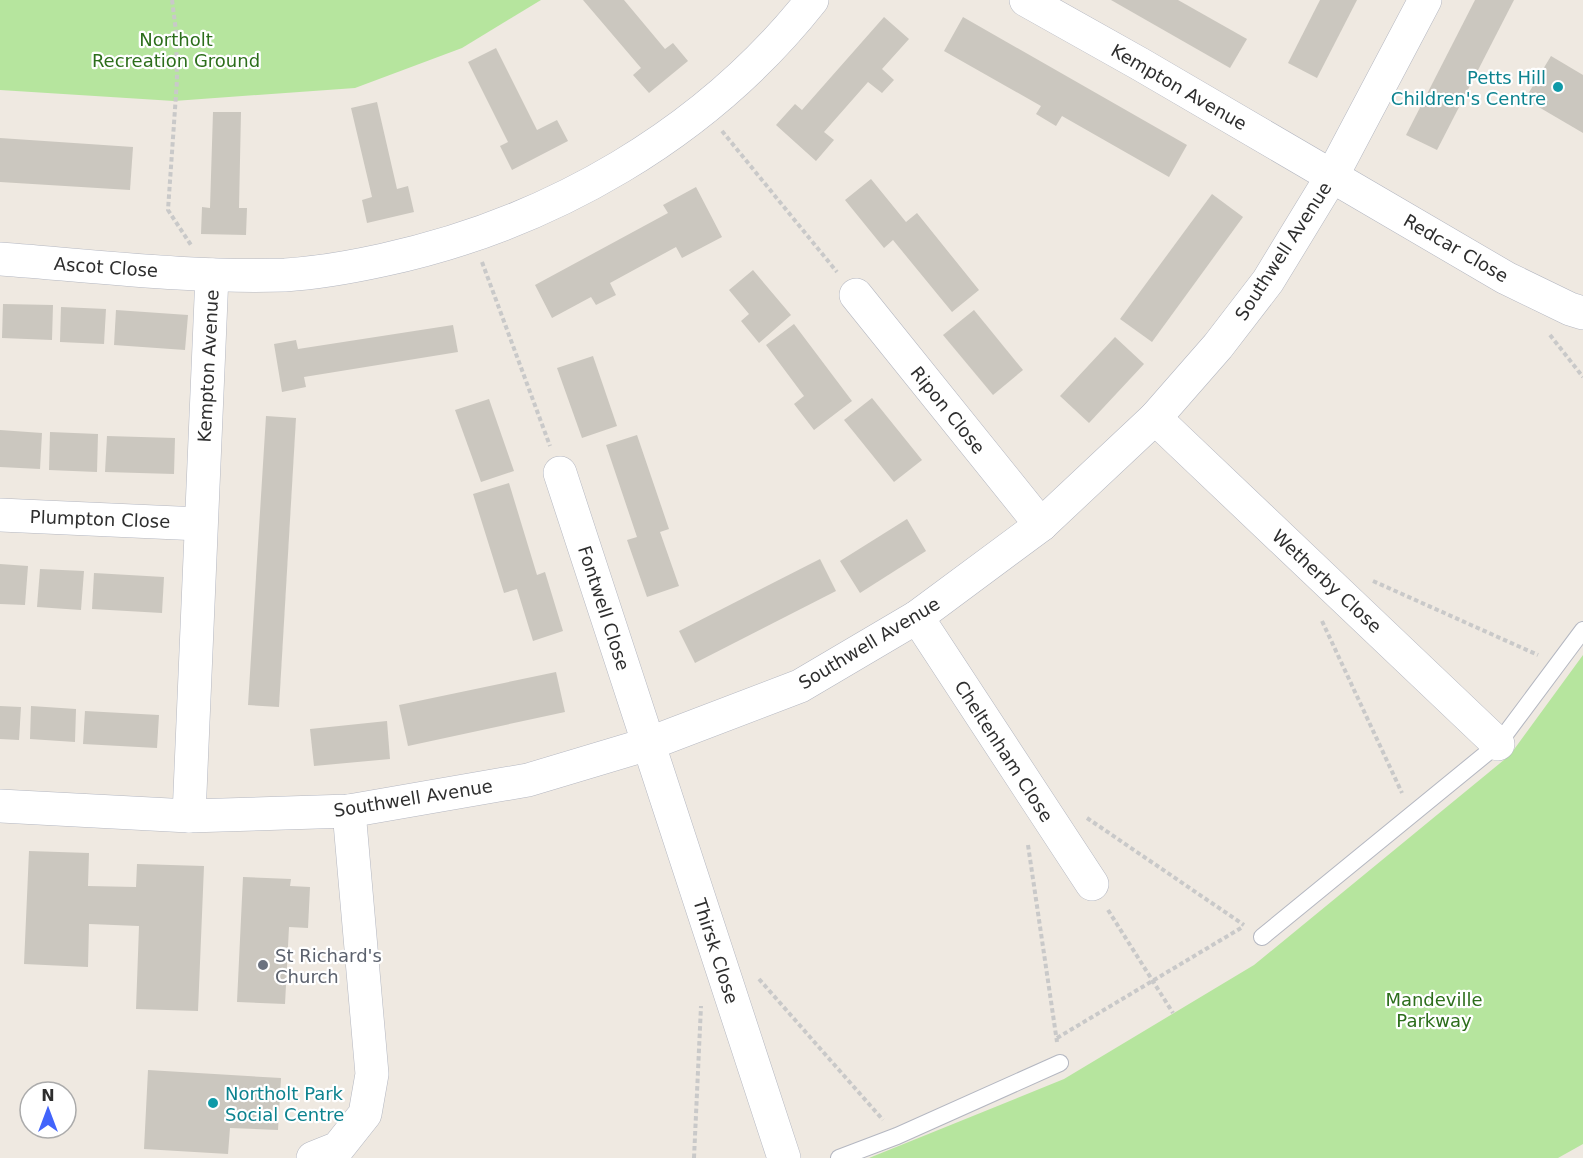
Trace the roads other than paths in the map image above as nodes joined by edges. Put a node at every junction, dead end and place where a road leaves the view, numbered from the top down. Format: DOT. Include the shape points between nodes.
graph roads {
  1 [pos="812,0"];
  2 [pos="1026,0"];
  3 [pos="1425,0"];
  4 [pos="1332,176"];
  5 [pos="0,259"];
  6 [pos="212,275"];
  7 [pos="856,295"];
  8 [pos="1583,313"];
  9 [pos="1155,418"];
  10 [pos="560,472"];
  11 [pos="0,515"];
  12 [pos="200,524"];
  13 [pos="1041,525"];
  14 [pos="917,617"];
  15 [pos="1583,630"];
  16 [pos="648,744"];
  17 [pos="1498,744"];
  18 [pos="0,806"];
  19 [pos="349,811"];
  20 [pos="189,816"];
  21 [pos="1092,884"];
  22 [pos="1262,937"];
  23 [pos="1060,1063"];
  24 [pos="312,1158"];
  25 [pos="784,1158"];
  26 [pos="839,1158"];
  1 -- 6 [label="street, Kempton Avenue" via="753,68 704,110 600,179 534,212 414,254 352,267 287,274"];
  2 -- 4 [label="street, Kempton Avenue"];
  3 -- 4 [label="street, Southwell Avenue"];
  4 -- 8 [label="street, Redcar Close" via="1506,278"];
  4 -- 9 [label="street, Southwell Avenue" via="1268,281"];
  5 -- 6 [label="street, Ascot Close"];
  6 -- 12 [label="street, Kempton Avenue"];
  7 -- 13 [label="street, Ripon Close"];
  9 -- 13 [label="street, Southwell Avenue"];
  9 -- 17 [label="street, Wetherby Close"];
  10 -- 16 [label="street, Fontwell Close"];
  11 -- 12 [label="street, Plumpton Close"];
  12 -- 20 [label="street, Kempton Avenue"];
  13 -- 14 [label="street, Southwell Avenue"];
  14 -- 16 [label="street, Southwell Avenue" via="800,686"];
  14 -- 21 [label="street, Cheltenham Close"];
  15 -- 17 [label="lane"];
  16 -- 19 [label="street, Southwell Avenue" via="528,780"];
  16 -- 25 [label="street, Thirsk Close"];
  17 -- 22 [label="lane"];
  18 -- 20 [label="street, Southwell Avenue"];
  19 -- 20 [label="street, Southwell Avenue"];
  19 -- 24 [label="street" via="372,1074 365,1114 338,1148"];
  23 -- 26 [label="lane"];
}
